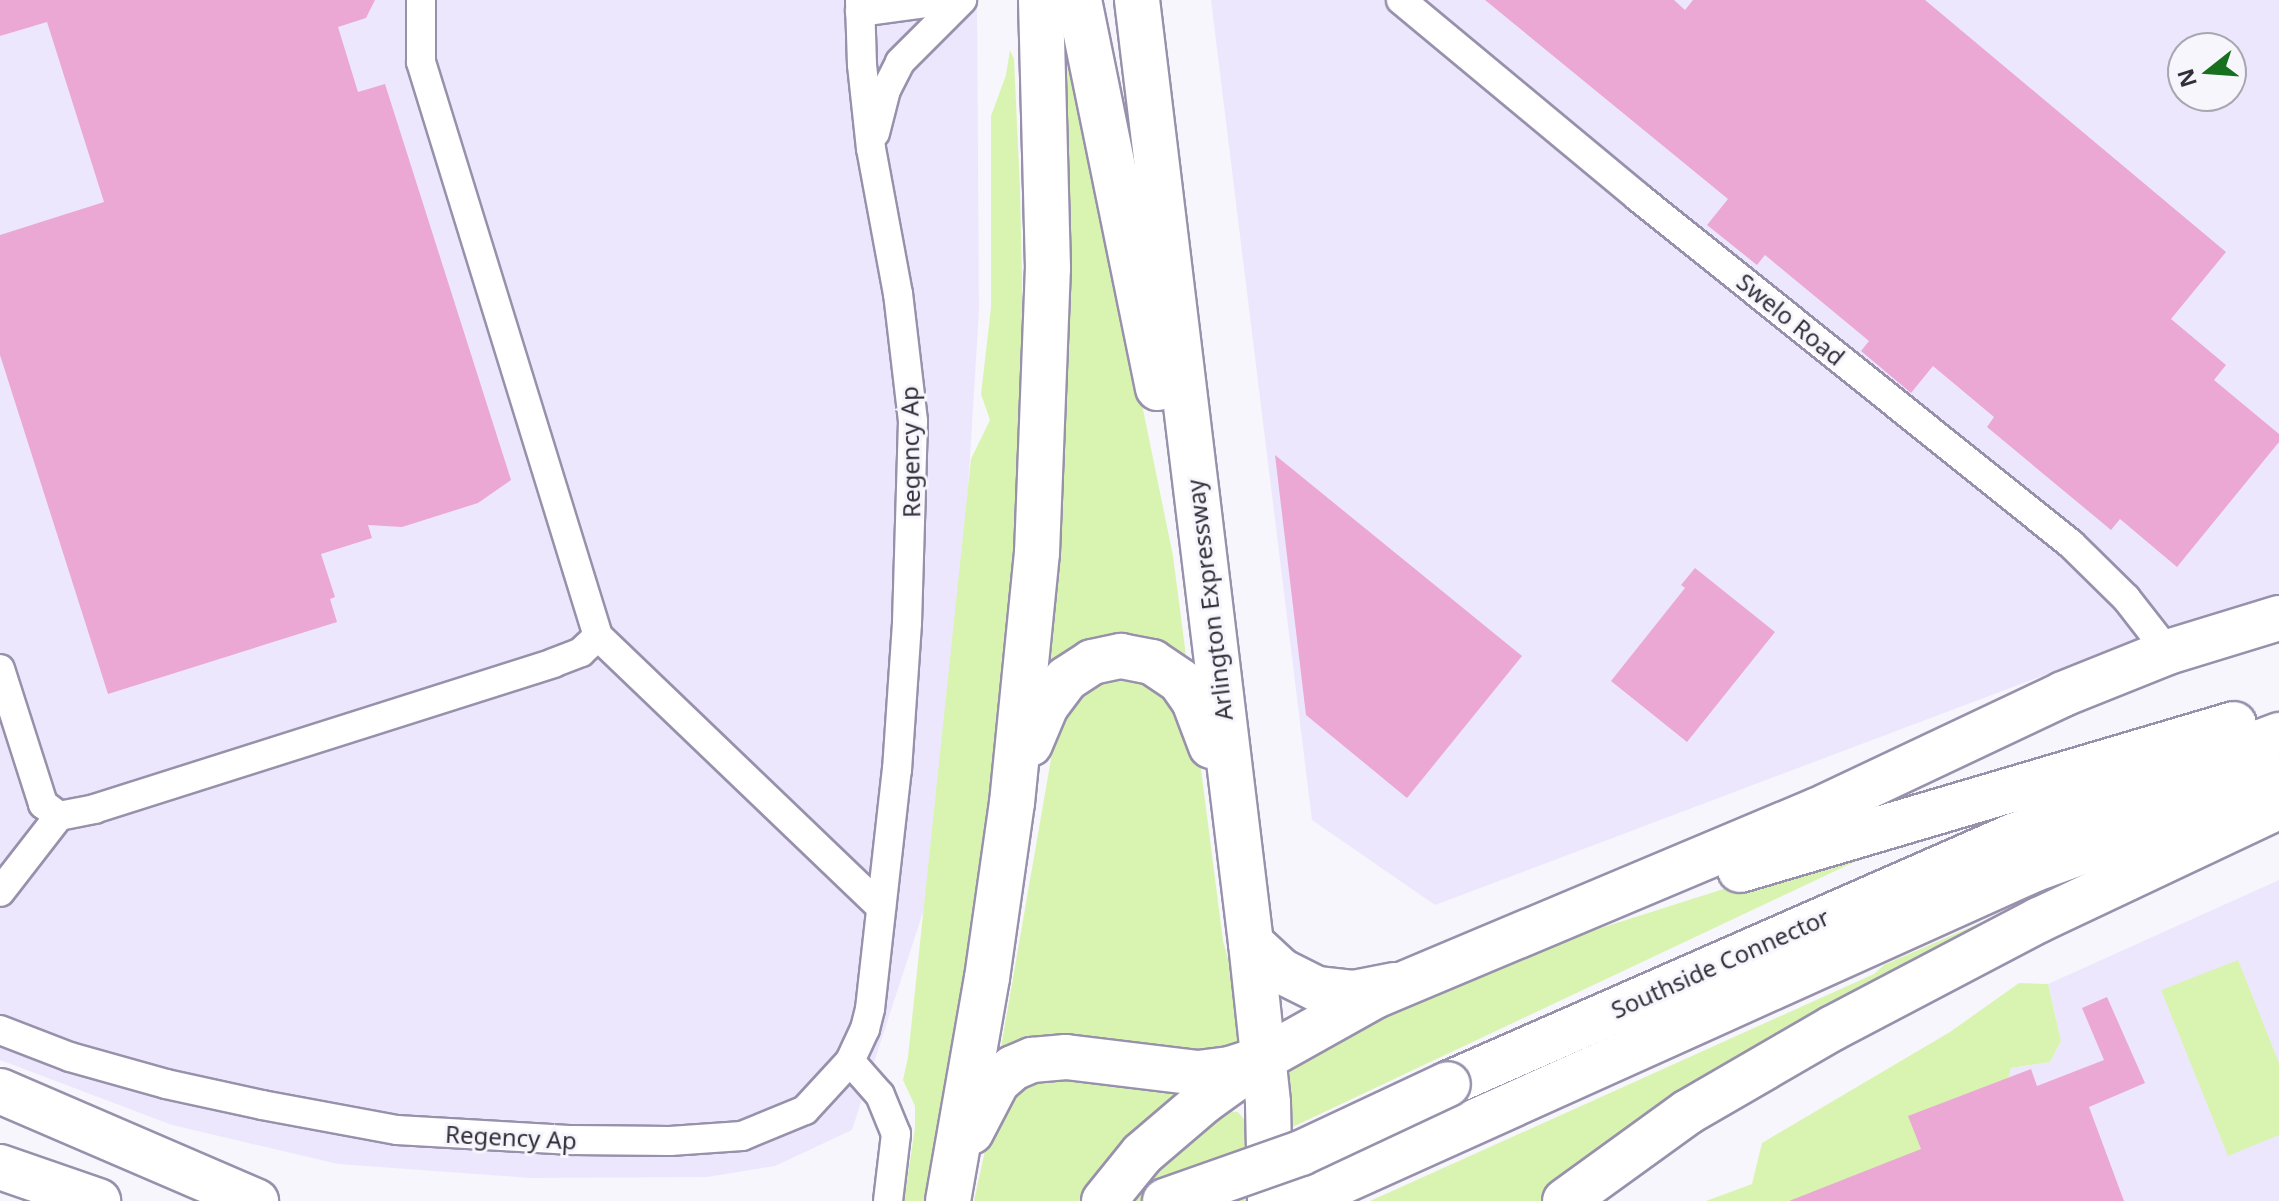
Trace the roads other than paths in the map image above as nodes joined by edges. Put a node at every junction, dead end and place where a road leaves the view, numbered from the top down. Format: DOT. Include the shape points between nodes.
graph roads {
  1 [pos="421,0"];
  2 [pos="948,0"];
  3 [pos="962,0"];
  4 [pos="1041,0"];
  5 [pos="1079,0"];
  6 [pos="1137,0"];
  7 [pos="1401,0"];
  8 [pos="860,6"];
  9 [pos="871,149"];
  10 [pos="2279,618"];
  11 [pos="598,636"];
  12 [pos="1214,648"];
  13 [pos="2168,652"];
  14 [pos="0,669"];
  15 [pos="2279,711"];
  16 [pos="2279,735"];
  17 [pos="2279,780"];
  18 [pos="1012,803"];
  19 [pos="2279,807"];
  20 [pos="59,816"];
  21 [pos="1242,869"];
  22 [pos="0,892"];
  23 [pos="881,907"];
  24 [pos="1544,928"];
  25 [pos="1251,943"];
  26 [pos="1405,982"];
  27 [pos="0,1030"];
  28 [pos="1264,1058"];
  29 [pos="850,1061"];
  30 [pos="0,1091"];
  31 [pos="0,1167"];
  32 [pos="98,1201"];
  33 [pos="256,1201"];
  34 [pos="888,1201"];
  35 [pos="948,1201"];
  36 [pos="1104,1201"];
  37 [pos="1165,1201"];
  38 [pos="1270,1201"];
  39 [pos="1299,1201"];
  40 [pos="1565,1201"];
  1 -- 11 [label="street" via="421,62"];
  2 -- 8 [label="street"];
  3 -- 9 [label="street" via="900,62 886,90"];
  4 -- 18 [label="highway" via="1047,364 1033,599"];
  5 -- 12 [label="highway"];
  6 -- 12 [label="highway, Arlington Expressway"];
  7 -- 13 [label="street, Swelo Road" via="2071,544 2126,598"];
  8 -- 9 [label="street, Regency Ap"];
  9 -- 23 [label="street, Regency Ap" via="902,319 913,421 898,754"];
  10 -- 13 [label="highway"];
  11 -- 20 [label="street" via="581,652 553,663"];
  11 -- 23 [label="street"];
  12 -- 21 [label="highway, Arlington Expressway"];
  13 -- 24 [label="highway" via="2063,694 1818,810"];
  14 -- 20 [label="street" via="43,804"];
  15 -- 24 [label="highway"];
  16 -- 37 [label="highway, Southside Connector, bridge" via="2013,836 1301,1153"];
  17 -- 39 [label="highway, Southside Connector" via="2035,869"];
  18 -- 21 [label="highway" via="1036,729 1058,686 1092,662 1142,659 1171,673 1194,701"];
  18 -- 35 [label="highway"];
  19 -- 40 [label="highway" via="2039,920 1833,1028 1688,1112"];
  20 -- 22 [label="street"];
  21 -- 25 [label="highway, Arlington Expressway"];
  23 -- 29 [label="street, Regency Ap" via="870,1009"];
  24 -- 26 [label="highway"];
  25 -- 26 [label="highway" via="1281,971 1328,992 1365,992"];
  25 -- 28 [label="highway, Arlington Expressway"];
  26 -- 28 [label="highway"];
  27 -- 29 [label="street, Regency Ap" via="70,1057 262,1105 397,1130 573,1140 742,1136 805,1110"];
  28 -- 35 [label="highway" via="1198,1073 1066,1057 1022,1063 997,1082 983,1103"];
  28 -- 36 [label="highway" via="1142,1154"];
  28 -- 38 [label="highway, Arlington Expressway"];
  29 -- 34 [label="street" via="880,1095 896,1134"];
  30 -- 33 [label="highway"];
  31 -- 32 [label="highway"];
}
